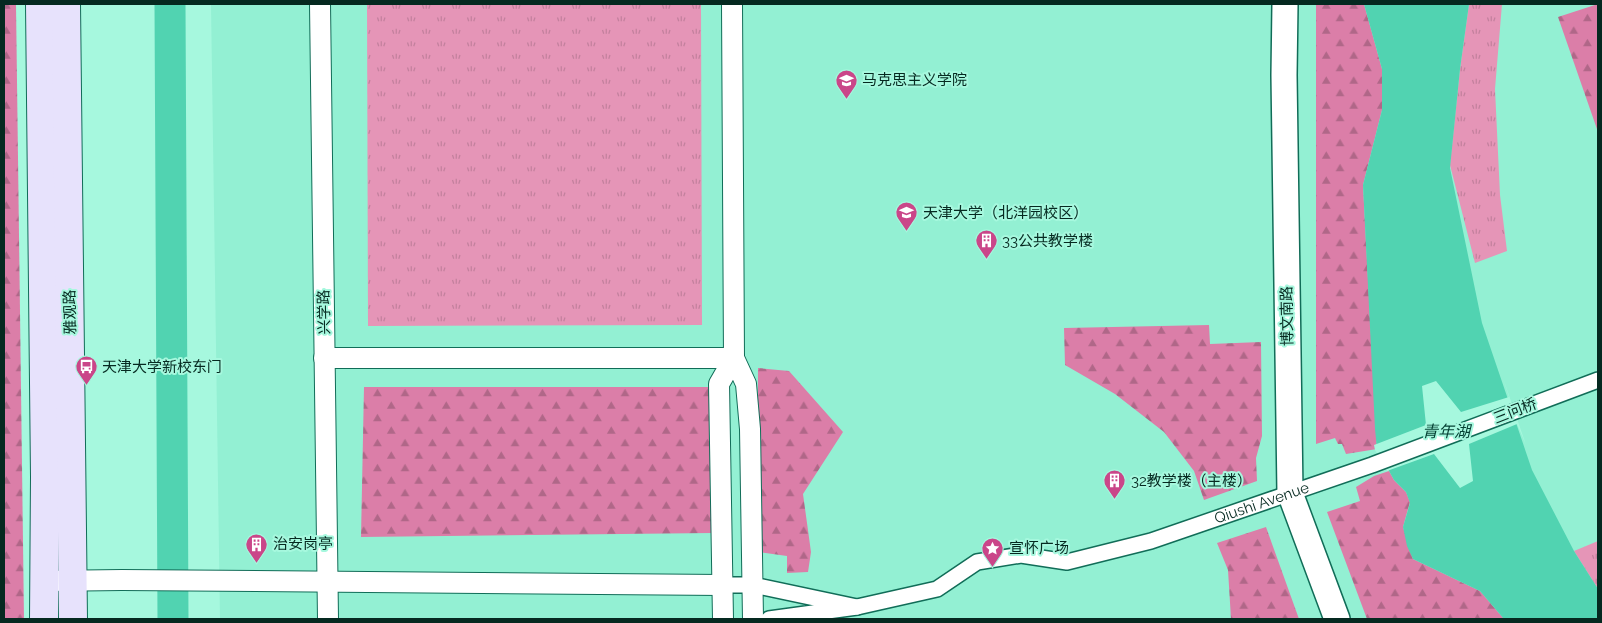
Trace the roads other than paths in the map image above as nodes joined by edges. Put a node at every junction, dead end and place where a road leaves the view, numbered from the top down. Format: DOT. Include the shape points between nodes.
graph roads {
  1 [pos="40,4"];
  2 [pos="66,4"];
  3 [pos="320,4"];
  4 [pos="732,4"];
  5 [pos="1286,4"];
  6 [pos="324,358"];
  7 [pos="734,358"];
  8 [pos="1598,380"];
  9 [pos="1372,465"];
  10 [pos="1290,494"];
  11 [pos="73,581"];
  12 [pos="44,582"];
  13 [pos="328,582"];
  14 [pos="723,585"];
  15 [pos="752,585"];
  16 [pos="857,607"];
  17 [pos="44,619"];
  18 [pos="74,619"];
  19 [pos="328,619"];
  20 [pos="723,619"];
  21 [pos="753,619"];
  22 [pos="769,619"];
  23 [pos="1337,619"];
  1 -- 12 [label="main road, 雅观路"];
  2 -- 11 [label="main road, 雅观路"];
  3 -- 6 [label="street, 兴学路"];
  4 -- 7 [label="street"];
  5 -- 10 [label="street, 博文南路" via="1284,75"];
  6 -- 7 [label="street"];
  6 -- 13 [label="street, 兴学路"];
  7 -- 14 [label="street" via="719,384"];
  7 -- 15 [label="street" via="746,384 750,430"];
  8 -- 9 [label="street, 三问桥"];
  9 -- 10 [label="street, Qiushi Avenue"];
  10 -- 16 [label="street, Qiushi Avenue" via="1152,541 1067,562 1021,555 977,562 937,589"];
  10 -- 23 [label="street, 博文南路"];
  11 -- 12 [label="street"];
  11 -- 13 [label="street"];
  11 -- 18 [label="main road, 雅观路"];
  12 -- 17 [label="main road, 雅观路"];
  13 -- 14 [label="street"];
  13 -- 19 [label="street, 兴学路"];
  14 -- 15 [label="street"];
  14 -- 20 [label="street"];
  15 -- 16 [label="street"];
  15 -- 21 [label="street"];
  16 -- 22 [label="street, Qiushi Avenue"];
}
